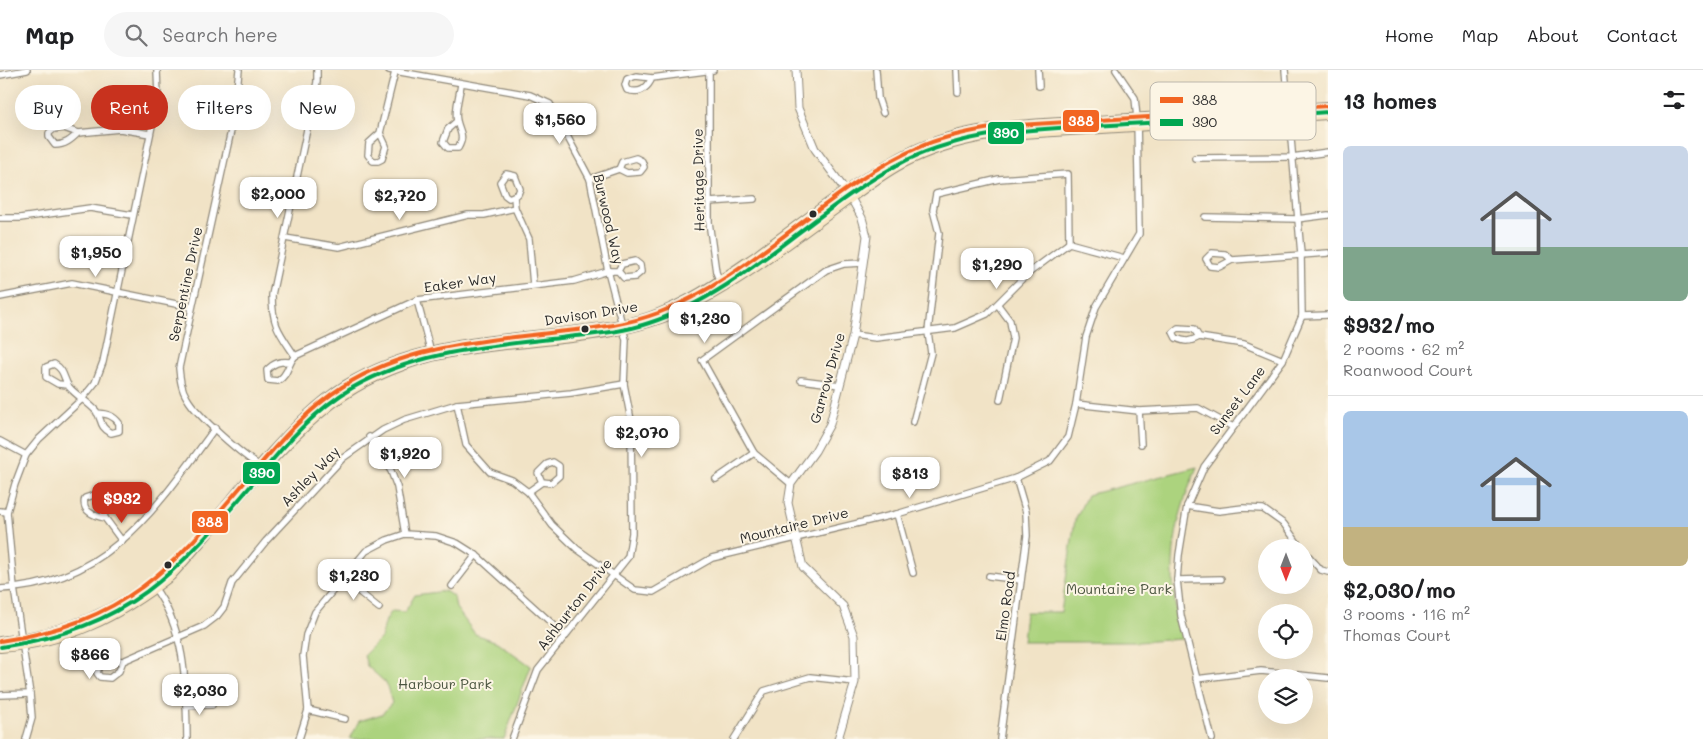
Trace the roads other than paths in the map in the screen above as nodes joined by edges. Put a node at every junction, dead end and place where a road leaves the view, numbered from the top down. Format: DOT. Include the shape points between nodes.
graph roads {
  1 [pos="27,70"];
  2 [pos="157,70"];
  3 [pos="239,70"];
  4 [pos="317,70"];
  5 [pos="709,70"];
  6 [pos="713,70"];
  7 [pos="796,70"];
  8 [pos="876,70"];
  9 [pos="957,70"];
  10 [pos="1038,70"];
  11 [pos="1116,70"];
  12 [pos="392,71"];
  13 [pos="0,75"];
  14 [pos="652,78"];
  15 [pos="461,84"];
  16 [pos="1039,86"];
  17 [pos="958,92"];
  18 [pos="883,113"];
  19 [pos="456,121"];
  20 [pos="1150,121"];
  21 [pos="1137,122"];
  22 [pos="380,133"];
  23 [pos="78,134"];
  24 [pos="150,134"];
  25 [pos="1290,140"];
  26 [pos="1328,152"];
  27 [pos="1292,157"];
  28 [pos="1195,158"];
  29 [pos="619,169"];
  30 [pos="590,178"];
  31 [pos="845,192"];
  32 [pos="514,197"];
  33 [pos="851,198"];
  34 [pos="754,199"];
  35 [pos="709,202"];
  36 [pos="515,208"];
  37 [pos="132,215"];
  38 [pos="1328,215"];
  39 [pos="1204,217"];
  40 [pos="0,218"];
  41 [pos="1296,219"];
  42 [pos="285,238"];
  43 [pos="1069,243"];
  44 [pos="1328,253"];
  45 [pos="1301,254"];
  46 [pos="1008,257"];
  47 [pos="1124,258"];
  48 [pos="1232,260"];
  49 [pos="863,263"];
  50 [pos="608,271"];
  51 [pos="618,272"];
  52 [pos="1026,275"];
  53 [pos="534,284"];
  54 [pos="722,284"];
  55 [pos="117,291"];
  56 [pos="0,297"];
  57 [pos="417,300"];
  58 [pos="998,305"];
  59 [pos="192,307"];
  60 [pos="1328,315"];
  61 [pos="1302,316"];
  62 [pos="622,327"];
  63 [pos="928,332"];
  64 [pos="853,335"];
  65 [pos="1199,337"];
  66 [pos="430,349"];
  67 [pos="295,356"];
  68 [pos="432,357"];
  69 [pos="1283,360"];
  70 [pos="290,362"];
  71 [pos="801,380"];
  72 [pos="624,384"];
  73 [pos="68,385"];
  74 [pos="840,385"];
  75 [pos="82,399"];
  76 [pos="1000,400"];
  77 [pos="457,404"];
  78 [pos="1076,404"];
  79 [pos="1139,411"];
  80 [pos="97,413"];
  81 [pos="913,422"];
  82 [pos="1233,427"];
  83 [pos="215,428"];
  84 [pos="369,437"];
  85 [pos="0,441"];
  86 [pos="1141,444"];
  87 [pos="754,453"];
  88 [pos="26,455"];
  89 [pos="263,467"];
  90 [pos="1016,478"];
  91 [pos="716,479"];
  92 [pos="542,482"];
  93 [pos="791,484"];
  94 [pos="528,492"];
  95 [pos="1187,506"];
  96 [pos="0,511"];
  97 [pos="8,512"];
  98 [pos="897,514"];
  99 [pos="105,518"];
  100 [pos="405,534"];
  101 [pos="795,537"];
  102 [pos="1295,539"];
  103 [pos="122,541"];
  104 [pos="476,555"];
  105 [pos="1313,560"];
  106 [pos="1328,572"];
  107 [pos="913,573"];
  108 [pos="989,576"];
  109 [pos="613,577"];
  110 [pos="342,578"];
  111 [pos="1221,579"];
  112 [pos="1021,580"];
  113 [pos="1177,580"];
  114 [pos="153,585"];
  115 [pos="452,586"];
  116 [pos="14,588"];
  117 [pos="0,589"];
  118 [pos="379,608"];
  119 [pos="566,636"];
  120 [pos="179,637"];
  121 [pos="0,641"];
  122 [pos="22,642"];
  123 [pos="0,648"];
  124 [pos="124,661"];
  125 [pos="1328,678"];
  126 [pos="1196,679"];
  127 [pos="855,682"];
  128 [pos="30,694"];
  129 [pos="0,695"];
  130 [pos="212,705"];
  131 [pos="186,706"];
  132 [pos="308,710"];
  133 [pos="345,719"];
  134 [pos="26,739"];
  135 [pos="187,739"];
  136 [pos="298,739"];
  137 [pos="512,739"];
  138 [pos="734,739"];
  139 [pos="840,739"];
  140 [pos="1000,739"];
  141 [pos="1212,739"];
  1 -- 13 [label="street"];
  2 -- 24 [label="street" via="158,97"];
  3 -- 59 [label="street, Serpentine Drive" via="234,117"];
  4 -- 42 [label="street"];
  5 -- 6 [label="street"];
  5 -- 14 [label="street"];
  5 -- 35 [label="street, Heritage Drive"];
  7 -- 31 [label="street, Garrow Drive" via="798,108 815,150"];
  8 -- 18 [label="street" via="878,98"];
  9 -- 17 [label="street"];
  10 -- 16 [label="street"];
  11 -- 21 [label="street, Mountaire Drive" via="1135,98"];
  12 -- 15 [label="street, Burwood Way"];
  12 -- 22 [label="street"];
  14 -- 14 [label="street" via="636,76 627,79 624,85 634,92 643,90"];
  15 -- 19 [label="street"];
  15 -- 30 [label="street, Burwood Way" via="530,95 550,104"];
  19 -- 19 [label="street" via="442,142 448,148 458,148 462,142 463,135"];
  20 -- 21 [label="main road, Davison Drive"];
  21 -- 31 [label="main road, Davison Drive" via="1009,126 942,138 902,155"];
  21 -- 33 [label="main road, Davison Drive" via="972,139 902,164"];
  21 -- 47 [label="street, Mountaire Drive" via="1139,234"];
  22 -- 22 [label="street" via="369,143 368,155 378,162 386,146"];
  23 -- 23 [label="street" via="64,128 54,129 49,137 58,145"];
  23 -- 24 [label="street" via="120,129"];
  24 -- 37 [label="street"];
  25 -- 27 [label="street, Sunset Lane"];
  26 -- 27 [label="street"];
  27 -- 28 [label="street"];
  27 -- 41 [label="street, Sunset Lane"];
  29 -- 30 [label="street"];
  30 -- 50 [label="street, Burwood Way"];
  31 -- 33 [label="street, Garrow Drive"];
  31 -- 54 [label="main road, Davison Drive"];
  32 -- 36 [label="street"];
  33 -- 49 [label="street, Garrow Drive" via="867,236"];
  33 -- 54 [label="main road, Davison Drive"];
  34 -- 35 [label="street"];
  35 -- 54 [label="street, Heritage Drive" via="709,222"];
  36 -- 42 [label="street" via="468,215 339,247"];
  36 -- 53 [label="street" via="529,239"];
  37 -- 40 [label="street" via="90,208"];
  37 -- 55 [label="street"];
  38 -- 41 [label="street"];
  39 -- 41 [label="street"];
  41 -- 45 [label="street, Sunset Lane"];
  42 -- 67 [label="street" via="272,295 272,317"];
  43 -- 47 [label="street"];
  43 -- 52 [label="street"];
  43 -- 63 [label="street" via="1068,174 1000,179 936,194 933,210 939,233"];
  44 -- 45 [label="street"];
  45 -- 48 [label="street"];
  45 -- 61 [label="street, Sunset Lane"];
  46 -- 52 [label="street"];
  47 -- 78 [label="street, Mountaire Drive" via="1096,307 1086,337"];
  49 -- 64 [label="street, Garrow Drive"];
  49 -- 87 [label="street" via="844,264 826,270 702,360"];
  50 -- 51 [label="street"];
  50 -- 53 [label="street, Eaker Way" via="574,281"];
  50 -- 62 [label="street, Burwood Way"];
  52 -- 58 [label="street"];
  53 -- 57 [label="street, Eaker Way"];
  54 -- 62 [label="main road, Davison Drive"];
  55 -- 56 [label="street" via="72,283"];
  55 -- 59 [label="street"];
  55 -- 75 [label="street" via="103,362 95,383"];
  57 -- 66 [label="street"];
  57 -- 67 [label="street, Eaker Way"];
  58 -- 63 [label="street" via="987,314 955,328"];
  58 -- 76 [label="street" via="1010,322 1013,338"];
  59 -- 83 [label="street, Serpentine Drive" via="179,368 181,383 186,398"];
  60 -- 61 [label="street"];
  61 -- 69 [label="street, Sunset Lane"];
  62 -- 66 [label="main road, Davison Drive"];
  62 -- 68 [label="main road, Davison Drive" via="588,338 491,347"];
  62 -- 72 [label="street, Ashburton Drive" via="626,340"];
  63 -- 64 [label="street" via="876,338"];
  63 -- 81 [label="street" via="931,353"];
  64 -- 74 [label="street, Garrow Drive"];
  65 -- 69 [label="street" via="1244,344"];
  66 -- 68 [label="street"];
  66 -- 89 [label="main road, Davison Drive" via="388,362 346,384 304,416"];
  67 -- 70 [label="street"];
  68 -- 89 [label="main road, Davison Drive" via="389,372 340,399"];
  69 -- 82 [label="street, Sunset Lane"];
  71 -- 74 [label="street"];
  72 -- 77 [label="street, Ashley Way" via="571,393"];
  72 -- 109 [label="street, Ashburton Drive" via="631,420 632,533 628,557"];
  73 -- 75 [label="street"];
  74 -- 93 [label="street, Garrow Drive" via="830,424"];
  75 -- 80 [label="street"];
  75 -- 88 [label="street"];
  77 -- 84 [label="street, Ashley Way" via="404,420"];
  77 -- 94 [label="street, Mountaire Drive" via="466,445 490,472 512,480"];
  78 -- 79 [label="street"];
  78 -- 90 [label="street, Mountaire Drive" via="1068,437 1050,461"];
  79 -- 82 [label="street" via="1198,408"];
  79 -- 86 [label="street"];
  82 -- 95 [label="street, Sunset Lane" via="1204,467"];
  83 -- 89 [label="street, Serpentine Drive"];
  83 -- 103 [label="street" via="157,508"];
  84 -- 100 [label="street" via="391,471 397,487"];
  84 -- 120 [label="street, Ashley Way" via="316,485 266,541 232,583 224,607 217,616"];
  85 -- 88 [label="street"];
  87 -- 91 [label="street"];
  87 -- 93 [label="street"];
  88 -- 97 [label="street"];
  89 -- 114 [label="main road, Davison Drive"];
  90 -- 98 [label="street, Mountaire Drive"];
  90 -- 112 [label="street, Elmo Road" via="1026,512 1027,536"];
  92 -- 94 [label="street"];
  93 -- 101 [label="street" via="788,503"];
  94 -- 109 [label="street, Mountaire Drive" via="552,525"];
  95 -- 102 [label="street" via="1219,511 1263,509 1284,524"];
  95 -- 113 [label="street, Sunset Lane"];
  96 -- 97 [label="street"];
  97 -- 116 [label="street"];
  98 -- 101 [label="street, Mountaire Drive"];
  98 -- 107 [label="street"];
  99 -- 103 [label="street"];
  100 -- 104 [label="street" via="436,536 457,543"];
  100 -- 110 [label="street" via="366,551"];
  101 -- 109 [label="street, Mountaire Drive" via="712,558 654,592 635,590"];
  101 -- 127 [label="street" via="803,567 843,606 854,636"];
  103 -- 116 [label="street" via="94,561 61,577"];
  104 -- 115 [label="street"];
  104 -- 119 [label="street"];
  105 -- 106 [label="street"];
  108 -- 112 [label="street"];
  109 -- 119 [label="street, Ashburton Drive"];
  110 -- 118 [label="street"];
  110 -- 132 [label="street" via="314,612 306,635 303,656"];
  111 -- 113 [label="street"];
  112 -- 140 [label="street, Elmo Road"];
  113 -- 126 [label="street, Sunset Lane" via="1181,616"];
  114 -- 120 [label="street" via="166,605"];
  114 -- 122 [label="main road, Davison Drive" via="92,618"];
  116 -- 117 [label="street"];
  116 -- 122 [label="street"];
  119 -- 137 [label="street, Ashburton Drive" via="538,670"];
  120 -- 124 [label="street, Ashley Way"];
  120 -- 131 [label="street" via="185,669"];
  121 -- 122 [label="main road, Davison Drive"];
  122 -- 123 [label="main road, Davison Drive"];
  122 -- 128 [label="street"];
  124 -- 124 [label="street" via="109,660 99,665 100,677 110,678"];
  125 -- 126 [label="street" via="1261,671"];
  126 -- 141 [label="street, Sunset Lane"];
  127 -- 138 [label="street" via="810,677 764,691"];
  127 -- 139 [label="street"];
  128 -- 129 [label="street"];
  128 -- 134 [label="street" via="32,718"];
  130 -- 131 [label="street"];
  131 -- 135 [label="street"];
  132 -- 133 [label="street"];
  132 -- 136 [label="street"];
}
